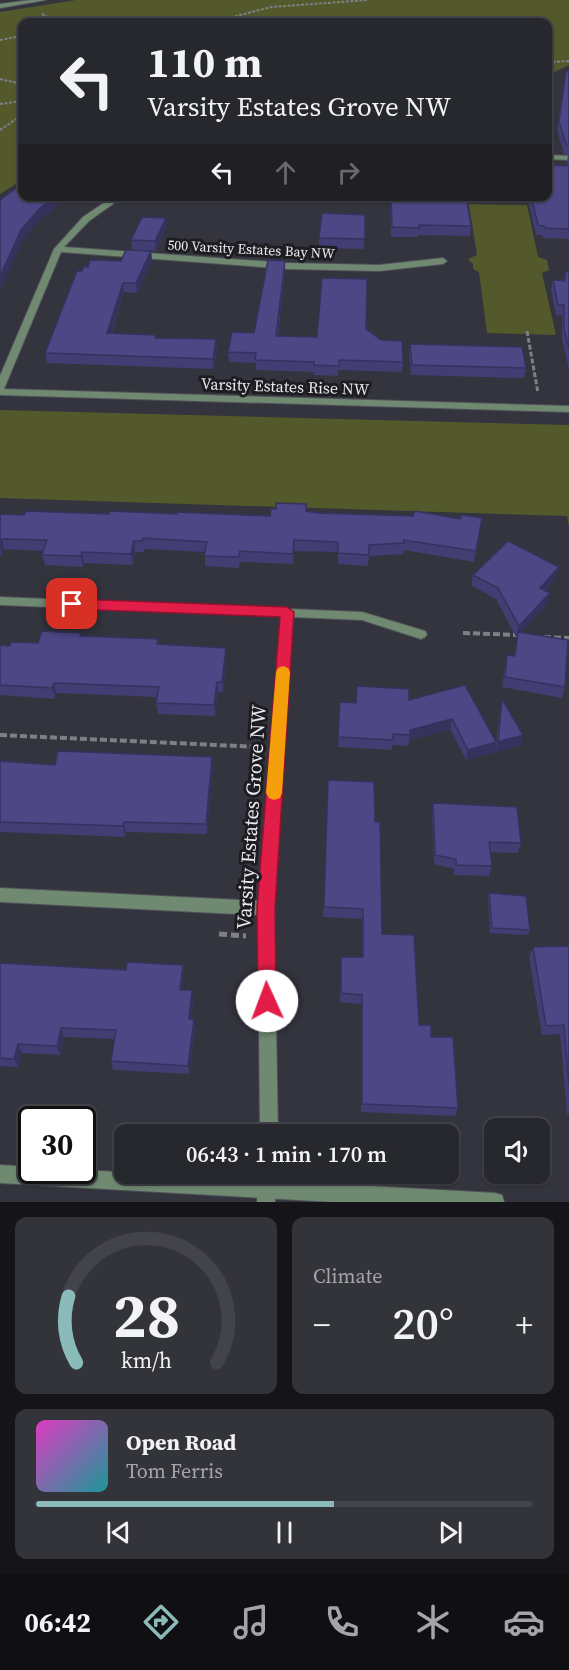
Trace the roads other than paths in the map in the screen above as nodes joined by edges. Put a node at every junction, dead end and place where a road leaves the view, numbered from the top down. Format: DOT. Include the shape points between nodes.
graph roads {
  1 [pos="43,0"];
  2 [pos="0,6"];
  3 [pos="552,157"];
  4 [pos="569,158"];
  5 [pos="114,201"];
  6 [pos="58,249"];
  7 [pos="443,261"];
  8 [pos="0,390"];
  9 [pos="569,409"];
  10 [pos="0,601"];
  11 [pos="287,612"];
  12 [pos="421,634"];
  13 [pos="0,895"];
  14 [pos="266,908"];
  15 [pos="269,1124"];
  16 [pos="0,1174"];
  17 [pos="267,1188"];
  18 [pos="495,1202"];
  1 -- 2 [label="street"];
  3 -- 4 [label="street"];
  5 -- 6 [label="street" via="69,234"];
  6 -- 7 [label="street, 500 Varsity Estates Bay NW" via="288,266 379,268"];
  6 -- 8 [label="street"];
  8 -- 9 [label="street, Varsity Estates Rise NW"];
  10 -- 11 [label="street"];
  11 -- 12 [label="street" via="362,616"];
  11 -- 14 [label="street, Varsity Estates Grove NW"];
  13 -- 14 [label="street"];
  14 -- 15 [label="street, Varsity Estates Grove NW"];
  16 -- 17 [label="street"];
  17 -- 18 [label="street"];
}
